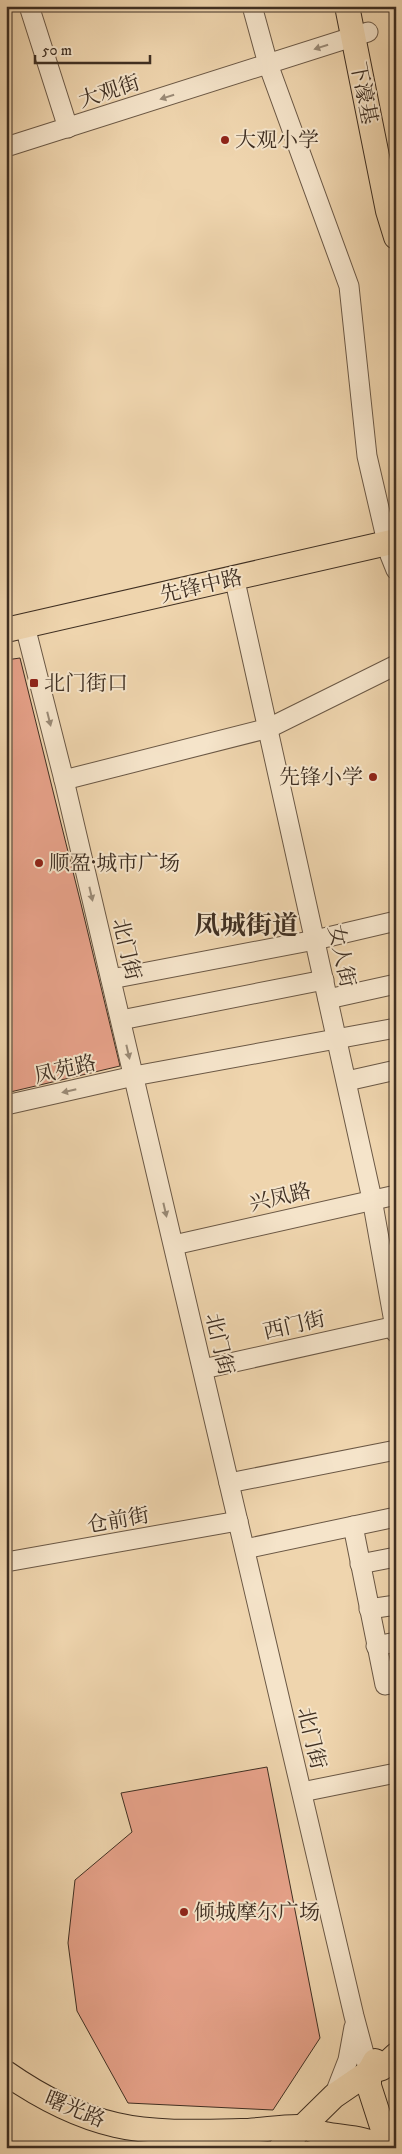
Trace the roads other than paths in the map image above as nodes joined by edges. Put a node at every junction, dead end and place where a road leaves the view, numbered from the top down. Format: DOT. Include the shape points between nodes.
graph roads {
  1 [pos="29,6"];
  2 [pos="252,6"];
  3 [pos="347,6"];
  4 [pos="362,6"];
  5 [pos="361,34"];
  6 [pos="268,64"];
  7 [pos="68,128"];
  8 [pos="6,147"];
  9 [pos="393,208"];
  10 [pos="396,237"];
  11 [pos="393,553"];
  12 [pos="238,590"];
  13 [pos="16,634"];
  14 [pos="396,665"];
  15 [pos="269,728"];
  16 [pos="64,780"];
  17 [pos="396,922"];
  18 [pos="316,940"];
  19 [pos="111,979"];
  20 [pos="324,980"];
  21 [pos="396,984"];
  22 [pos="328,999"];
  23 [pos="121,1020"];
  24 [pos="396,1028"];
  25 [pos="337,1039"];
  26 [pos="396,1070"];
  27 [pos="134,1076"];
  28 [pos="347,1081"];
  29 [pos="6,1105"];
  30 [pos="396,1195"];
  31 [pos="372,1199"];
  32 [pos="174,1245"];
  33 [pos="395,1328"];
  34 [pos="203,1369"];
  35 [pos="396,1450"];
  36 [pos="229,1483"];
  37 [pos="396,1517"];
  38 [pos="238,1521"];
  39 [pos="353,1526"];
  40 [pos="245,1549"];
  41 [pos="396,1557"];
  42 [pos="6,1562"];
  43 [pos="360,1564"];
  44 [pos="396,1605"];
  45 [pos="369,1609"];
  46 [pos="396,1642"];
  47 [pos="376,1646"];
  48 [pos="396,1683"];
  49 [pos="396,1773"];
  50 [pos="302,1792"];
  51 [pos="354,2016"];
  52 [pos="396,2041"];
  53 [pos="396,2056"];
  54 [pos="369,2072"];
  55 [pos="6,2074"];
  56 [pos="334,2096"];
  57 [pos="303,2127"];
  58 [pos="396,2132"];
  59 [pos="281,2148"];
  60 [pos="382,2148"];
  61 [pos="390,2148"];
  1 -- 7 [label="street"];
  2 -- 6 [label="street"];
  3 -- 5 [label="main road, 下濠基"];
  4 -- 5 [label="main road, 下濠基"];
  5 -- 6 [label="street, 大观街, one-way"];
  5 -- 9 [label="main road, 下濠基"];
  6 -- 7 [label="street, 大观街, one-way"];
  6 -- 11 [label="street" via="349,286 367,456"];
  7 -- 8 [label="street, 大观街"];
  9 -- 10 [label="main road, 下濠基"];
  11 -- 12 [label="main road, 先锋中路"];
  11 -- 13 [label="main road, 先锋中路"];
  12 -- 13 [label="main road, 先锋中路"];
  12 -- 15 [label="street, 女人街"];
  13 -- 16 [label="street, 北门街, one-way"];
  14 -- 15 [label="street"];
  15 -- 16 [label="street"];
  15 -- 18 [label="street, 女人街"];
  16 -- 19 [label="street, 北门街, one-way"];
  17 -- 18 [label="street"];
  18 -- 19 [label="street"];
  18 -- 20 [label="street, 女人街"];
  19 -- 23 [label="street, 北门街"];
  20 -- 22 [label="street, 女人街"];
  20 -- 23 [label="street"];
  21 -- 22 [label="street"];
  22 -- 25 [label="street, 女人街"];
  23 -- 27 [label="street, 北门街, one-way"];
  24 -- 25 [label="street, 凤苑路"];
  25 -- 27 [label="street, 凤苑路"];
  25 -- 28 [label="street, 女人街"];
  26 -- 28 [label="street"];
  27 -- 29 [label="street, 凤苑路, one-way"];
  27 -- 32 [label="street, 北门街, one-way"];
  28 -- 31 [label="street, 女人街"];
  30 -- 31 [label="street, 兴凤路"];
  31 -- 32 [label="street, 兴凤路"];
  31 -- 33 [label="street, 女人街"];
  32 -- 34 [label="street, 北门街"];
  33 -- 34 [label="street, 西门街"];
  34 -- 36 [label="street, 北门街"];
  35 -- 36 [label="street"];
  36 -- 38 [label="street, 北门街"];
  37 -- 39 [label="street"];
  38 -- 40 [label="street, 北门街"];
  38 -- 42 [label="street, 仓前街"];
  39 -- 40 [label="street"];
  39 -- 43 [label="street"];
  40 -- 50 [label="street, 北门街"];
  41 -- 43 [label="street"];
  43 -- 45 [label="street"];
  44 -- 45 [label="street"];
  45 -- 47 [label="street"];
  46 -- 47 [label="street"];
  47 -- 48 [label="street" via="385,1685"];
  49 -- 50 [label="street"];
  50 -- 51 [label="street, 北门街"];
  51 -- 54 [label="street, 北门街"];
  51 -- 56 [label="street" via="348,2060"];
  52 -- 54 [label="main road" via="375,2060"];
  53 -- 54 [label="main road" via="382,2068"];
  54 -- 56 [label="main road"];
  54 -- 58 [label="main road" via="378,2081"];
  54 -- 61 [label="main road" via="369,2086"];
  55 -- 57 [label="main road, 曙光路" via="40,2095 116,2125 191,2131"];
  56 -- 57 [label="main road"];
  57 -- 59 [label="main road"];
  57 -- 60 [label="main road"];
}
